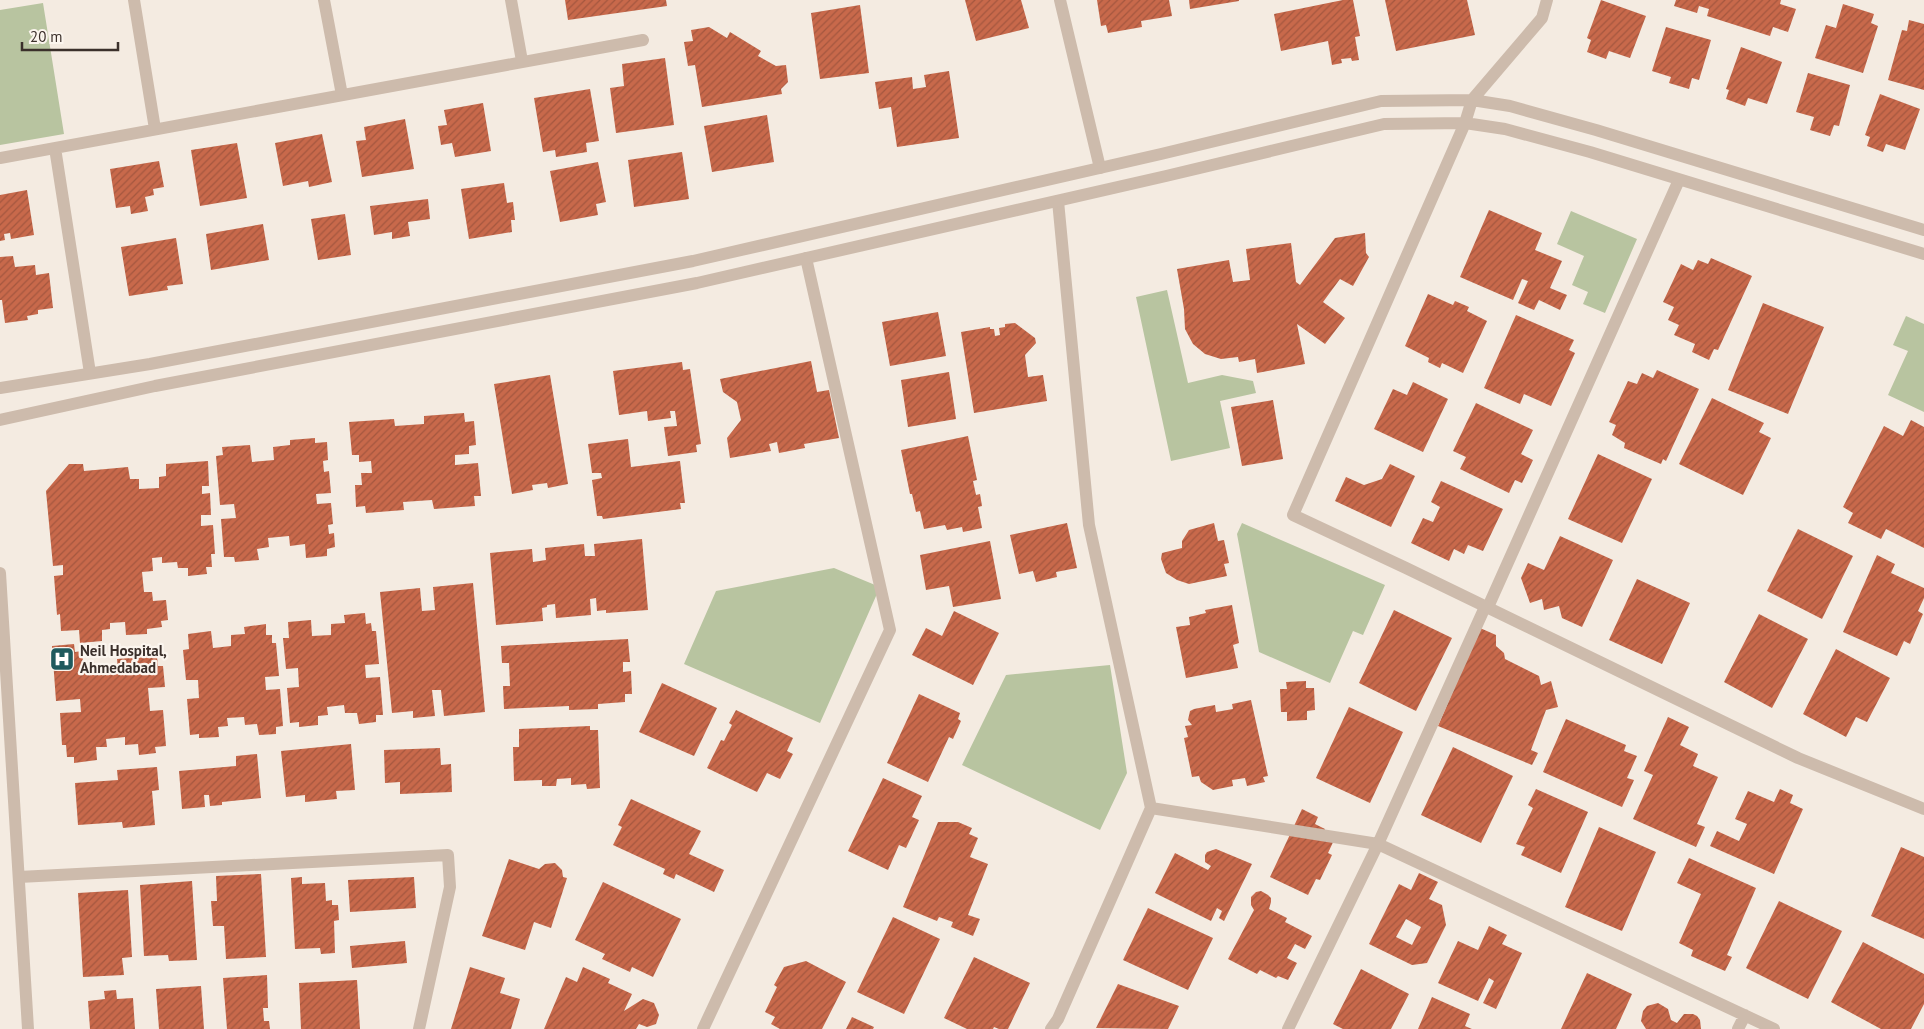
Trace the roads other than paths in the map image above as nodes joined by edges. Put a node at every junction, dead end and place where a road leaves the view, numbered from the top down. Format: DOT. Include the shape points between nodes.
graph roads {
  1 [pos="134,0"];
  2 [pos="324,0"];
  3 [pos="511,0"];
  4 [pos="1060,0"];
  5 [pos="1548,0"];
  6 [pos="643,40"];
  7 [pos="522,61"];
  8 [pos="342,95"];
  9 [pos="1472,100"];
  10 [pos="1464,123"];
  11 [pos="156,130"];
  12 [pos="55,148"];
  13 [pos="0,158"];
  14 [pos="1100,168"];
  15 [pos="1679,180"];
  16 [pos="1058,201"];
  17 [pos="1924,230"];
  18 [pos="1924,254"];
  19 [pos="806,258"];
  20 [pos="90,373"];
  21 [pos="0,388"];
  22 [pos="0,420"];
  23 [pos="0,573"];
  24 [pos="1488,608"];
  25 [pos="1151,808"];
  26 [pos="1924,809"];
  27 [pos="1378,844"];
  28 [pos="19,877"];
  29 [pos="1744,1015"];
  30 [pos="28,1029"];
  31 [pos="419,1029"];
  32 [pos="702,1029"];
  33 [pos="1052,1029"];
  34 [pos="1288,1029"];
  35 [pos="1738,1029"];
  36 [pos="1774,1029"];
  1 -- 11 [label="street"];
  2 -- 8 [label="street"];
  3 -- 7 [label="street"];
  4 -- 14 [label="street"];
  5 -- 9 [label="street" via="1542,18"];
  6 -- 7 [label="street"];
  7 -- 8 [label="street"];
  8 -- 11 [label="street"];
  9 -- 10 [label="street"];
  9 -- 14 [label="street" via="1382,100"];
  9 -- 17 [label="street" via="1510,106 1596,130"];
  10 -- 16 [label="street" via="1384,124"];
  10 -- 18 [label="street" via="1505,129 1590,152"];
  10 -- 24 [label="street" via="1293,515"];
  11 -- 12 [label="street"];
  12 -- 13 [label="street"];
  12 -- 20 [label="street"];
  14 -- 20 [label="street" via="693,261"];
  15 -- 24 [label="street"];
  16 -- 19 [label="street"];
  16 -- 25 [label="street" via="1089,525"];
  19 -- 22 [label="street" via="697,283 155,386"];
  19 -- 32 [label="street" via="890,630"];
  20 -- 21 [label="street"];
  23 -- 28 [label="street"];
  24 -- 26 [label="street" via="1798,758"];
  24 -- 27 [label="street" via="1485,607"];
  25 -- 27 [label="street"];
  25 -- 33 [label="street"];
  27 -- 29 [label="street"];
  27 -- 34 [label="street"];
  28 -- 30 [label="street"];
  28 -- 31 [label="street" via="448,855 450,886"];
  29 -- 35 [label="street"];
  29 -- 36 [label="street"];
}
